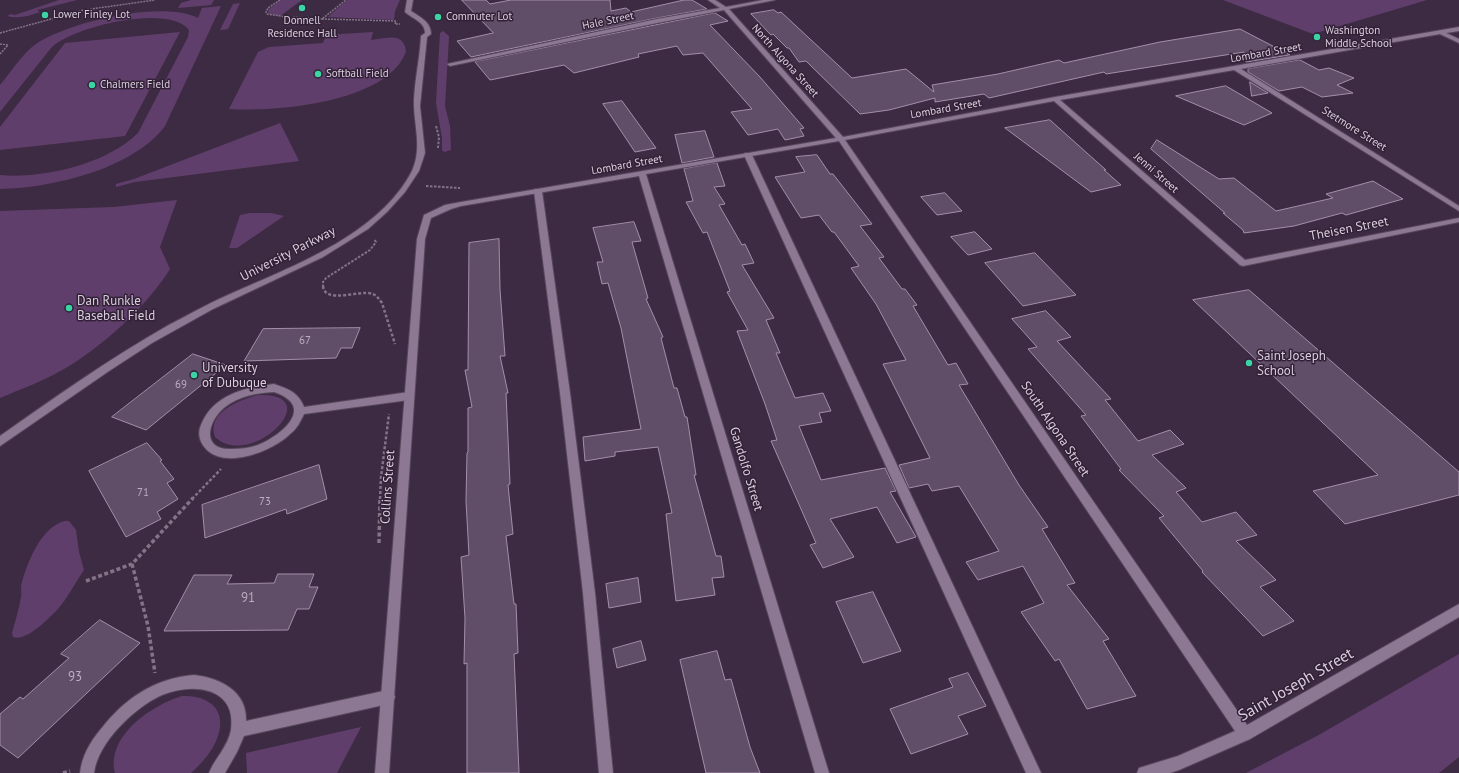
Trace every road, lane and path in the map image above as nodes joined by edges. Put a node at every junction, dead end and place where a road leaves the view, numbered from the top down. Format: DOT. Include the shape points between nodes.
graph roads {
  1 [pos="155,0"];
  2 [pos="280,0"];
  3 [pos="346,0"];
  4 [pos="410,0"];
  5 [pos="711,0"];
  6 [pos="772,0"];
  7 [pos="726,9"];
  8 [pos="287,17"];
  9 [pos="293,17"];
  10 [pos="322,18"];
  11 [pos="402,24"];
  12 [pos="1459,29"];
  13 [pos="1440,32"];
  14 [pos="0,33"];
  15 [pos="1459,41"];
  16 [pos="0,44"];
  17 [pos="0,54"];
  18 [pos="450,64"];
  19 [pos="1237,68"];
  20 [pos="1055,99"];
  21 [pos="841,139"];
  22 [pos="748,154"];
  23 [pos="642,172"];
  24 [pos="538,191"];
  25 [pos="1459,209"];
  26 [pos="438,211"];
  27 [pos="1459,220"];
  28 [pos="372,236"];
  29 [pos="1243,263"];
  30 [pos="395,350"];
  31 [pos="409,396"];
  32 [pos="391,399"];
  33 [pos="300,411"];
  34 [pos="0,442"];
  35 [pos="238,454"];
  36 [pos="379,549"];
  37 [pos="132,564"];
  38 [pos="86,581"];
  39 [pos="1459,610"];
  40 [pos="159,690"];
  41 [pos="388,697"];
  42 [pos="238,730"];
  43 [pos="1245,734"];
  44 [pos="87,773"];
  45 [pos="216,773"];
  46 [pos="382,773"];
  47 [pos="606,773"];
  48 [pos="822,773"];
  49 [pos="1034,773"];
  50 [pos="1144,773"];
  1 -- 14 [label="path" via="84,10"];
  2 -- 8 [label="path" via="268,8 266,14"];
  3 -- 10 [label="path"];
  4 -- 34 [label="street, University Parkway" via="408,12 424,22 425,26 421,28 424,36 416,107 422,154 409,182 382,214 327,251 207,308 136,348"];
  5 -- 7 [label="street, North Algona Street"];
  6 -- 7 [label="street, Hale Street"];
  7 -- 18 [label="street, Hale Street"];
  7 -- 21 [label="street, North Algona Street"];
  9 -- 10 [label="path"];
  10 -- 11 [label="path" via="396,21 395,24"];
  12 -- 13 [label="street, Lombard Street"];
  13 -- 15 [label="street"];
  13 -- 19 [label="street, Lombard Street"];
  16 -- 17 [label="path" via="8,46"];
  19 -- 20 [label="street, Lombard Street"];
  19 -- 25 [label="street, Stetmore Street"];
  20 -- 21 [label="street, Lombard Street"];
  20 -- 29 [label="street, Jenni Street"];
  21 -- 22 [label="street, Lombard Street"];
  21 -- 43 [label="street, South Algona Street"];
  22 -- 23 [label="street, Lombard Street"];
  22 -- 49 [label="street"];
  23 -- 24 [label="street, Lombard Street"];
  23 -- 48 [label="street, Gandolfo Street"];
  24 -- 26 [label="street, Lombard Street" via="461,204"];
  24 -- 47 [label="street" via="589,593"];
  26 -- 31 [label="street, Collins Street" via="427,218 421,239"];
  27 -- 29 [label="street, Theisen Street"];
  28 -- 30 [label="path" via="376,242 374,246 326,278 323,289 333,296 369,292 379,297 395,343"];
  31 -- 32 [label="street"];
  31 -- 41 [label="street, Collins Street"];
  32 -- 33 [label="street"];
  32 -- 36 [label="path" via="381,477"];
  33 -- 35 [label="street" via="293,426 283,435 269,444"];
  33 -- 35 [label="street" via="295,396 274,388 244,393 216,409 207,420 203,431 204,441 211,448 223,453"];
  35 -- 37 [label="path" via="208,480"];
  37 -- 38 [label="path"];
  37 -- 40 [label="path" via="148,626"];
  39 -- 43 [label="street, Saint Joseph Street"];
  40 -- 42 [label="street" via="181,683 201,682 219,686 231,696 238,711"];
  40 -- 44 [label="street" via="135,704 114,722 98,744"];
  41 -- 42 [label="street"];
  41 -- 46 [label="street, Collins Street"];
  42 -- 45 [label="street" via="229,753"];
  43 -- 50 [label="street, Saint Joseph Street" via="1179,763"];
}
